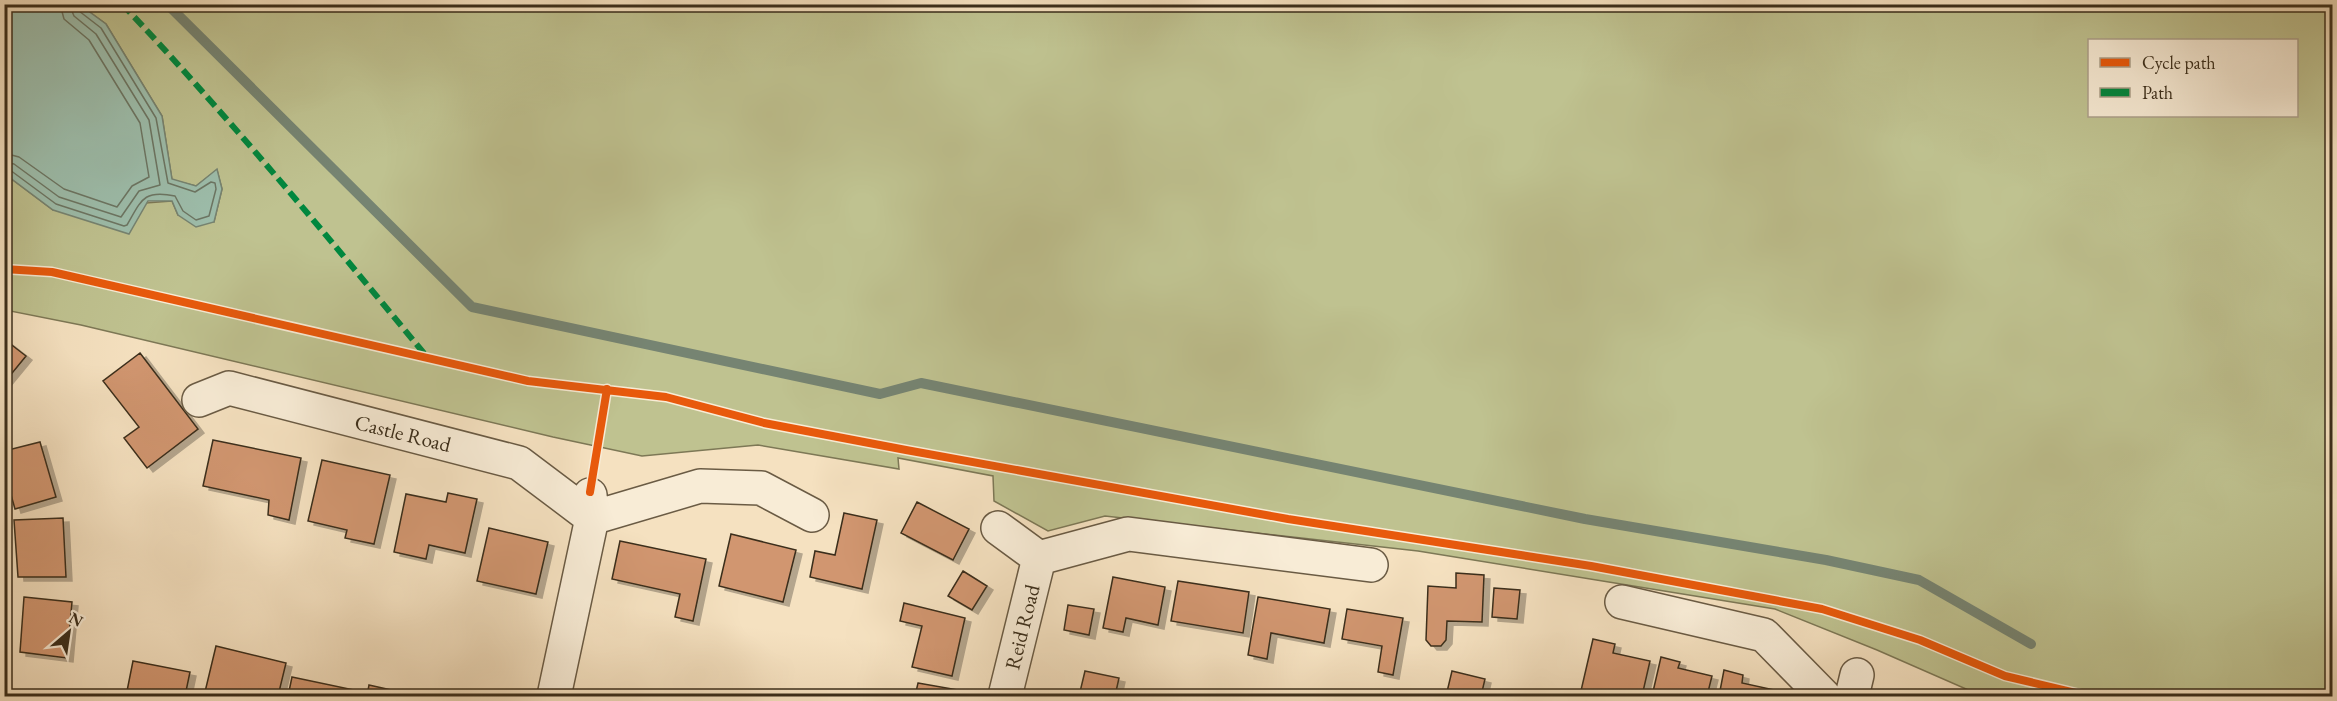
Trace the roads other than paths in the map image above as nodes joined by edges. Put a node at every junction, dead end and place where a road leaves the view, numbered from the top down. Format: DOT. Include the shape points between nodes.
graph roads {
  1 [pos="199,400"];
  2 [pos="591,505"];
  3 [pos="812,514"];
  4 [pos="998,528"];
  5 [pos="1039,558"];
  6 [pos="1371,565"];
  7 [pos="1622,602"];
  8 [pos="554,696"];
  9 [pos="1005,696"];
  10 [pos="1824,696"];
  1 -- 2 [label="street, Castle Road" via="229,388 519,463"];
  2 -- 3 [label="street" via="700,486 762,488"];
  2 -- 8 [label="street"];
  4 -- 5 [label="street"];
  5 -- 6 [label="street" via="1128,534"];
  5 -- 9 [label="street, Reid Road"];
  7 -- 10 [label="street" via="1764,635"];
}
